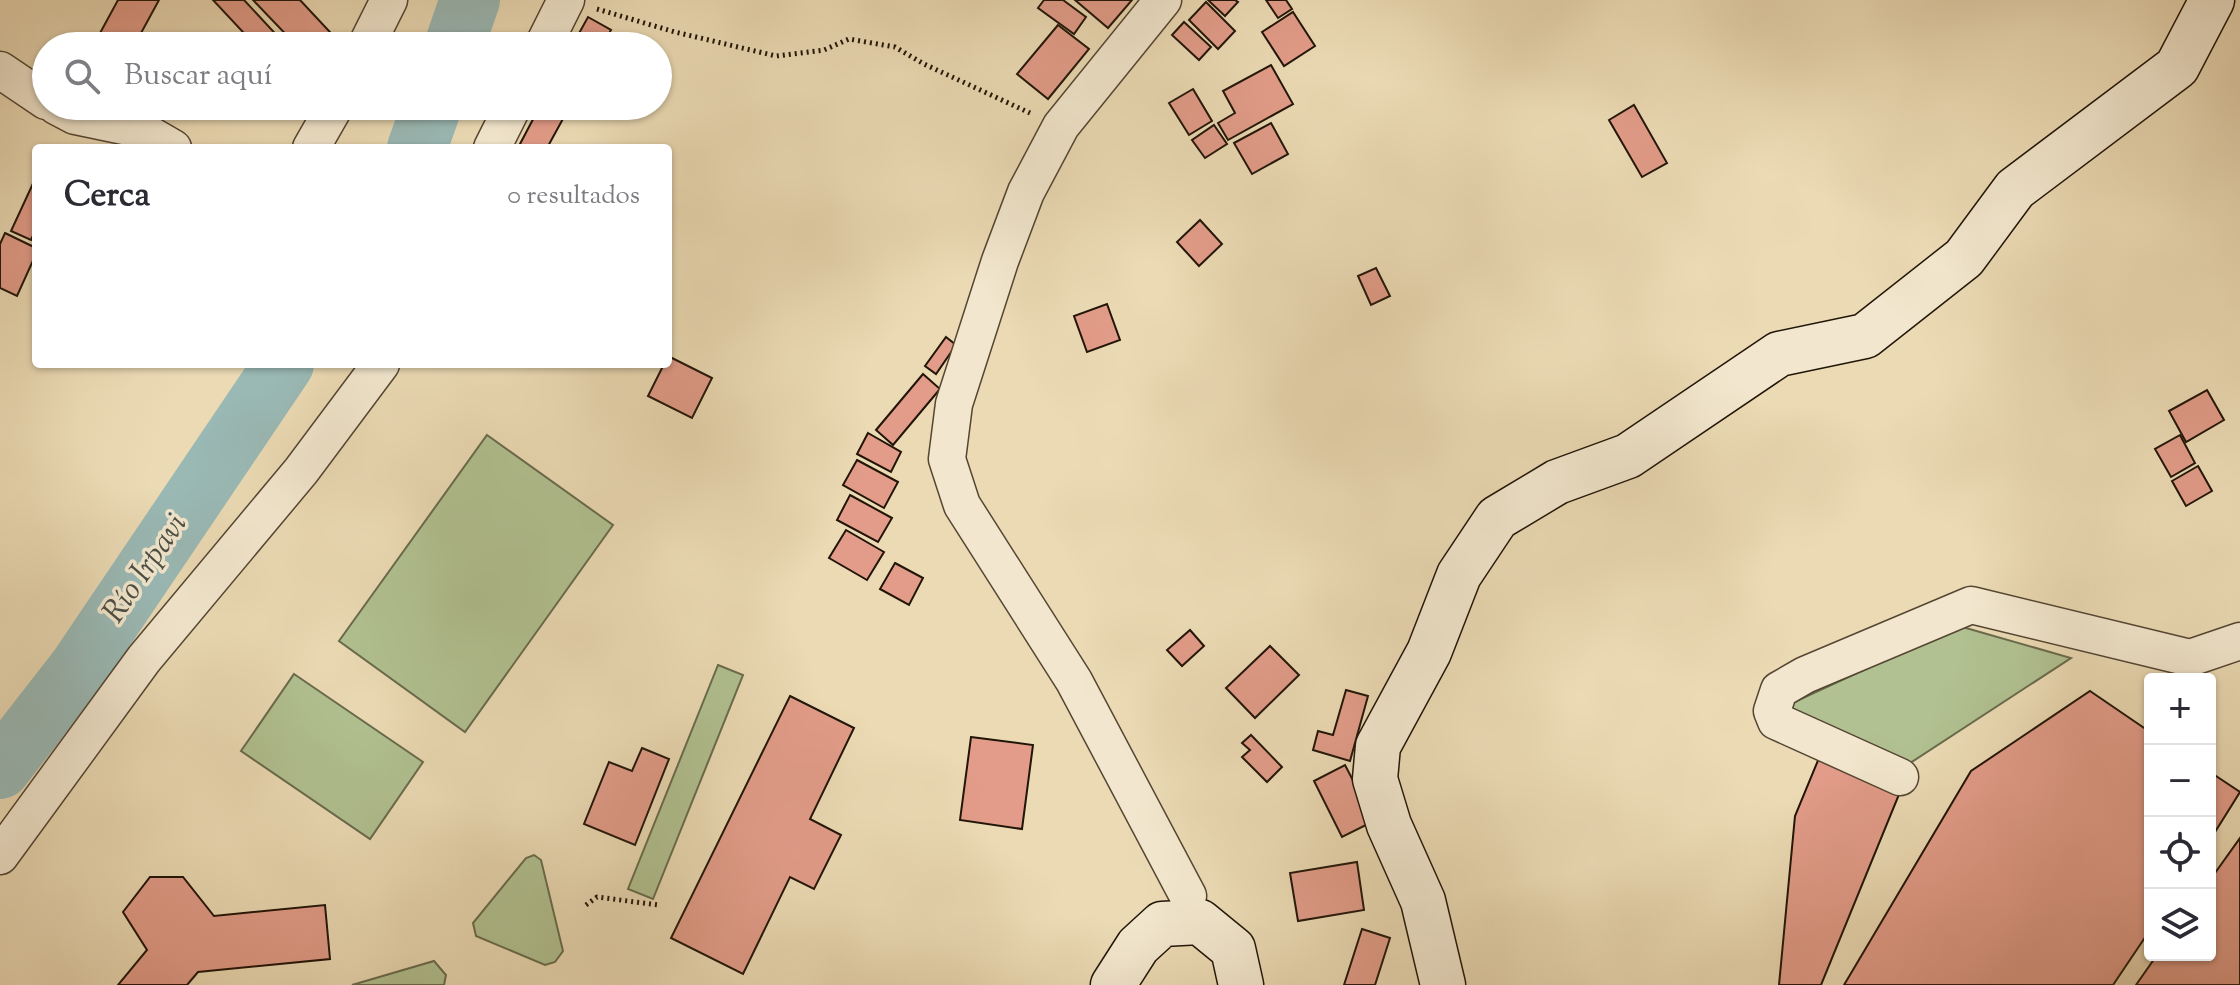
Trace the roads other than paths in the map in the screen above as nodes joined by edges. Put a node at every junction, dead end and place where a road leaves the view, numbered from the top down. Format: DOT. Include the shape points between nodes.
graph roads {
  1 [pos="389,0"];
  2 [pos="1163,0"];
  3 [pos="2212,0"];
  4 [pos="580,4"];
  5 [pos="373,32"];
  6 [pos="555,32"];
  7 [pos="0,70"];
  8 [pos="32,92"];
  9 [pos="94,120"];
  10 [pos="327,120"];
  11 [pos="506,120"];
  12 [pos="166,144"];
  13 [pos="313,144"];
  14 [pos="494,144"];
  15 [pos="378,368"];
  16 [pos="2240,641"];
  17 [pos="1900,777"];
  18 [pos="0,856"];
  19 [pos="1188,896"];
  20 [pos="1113,985"];
  21 [pos="1241,985"];
  22 [pos="1443,985"];
  1 -- 5 [label="street"];
  2 -- 19 [label="street" via="1061,126 1026,192 954,404 947,459 962,505 1074,681"];
  3 -- 22 [label="street" via="2177,67 2015,189 1964,258 1865,336 1779,354 1628,456 1557,482 1497,518 1459,575 1429,652 1378,746 1375,779 1423,901"];
  4 -- 6 [label="street"];
  7 -- 8 [label="street"];
  9 -- 12 [label="street" via="142,130"];
  10 -- 13 [label="street"];
  11 -- 14 [label="street"];
  15 -- 18 [label="street" via="301,471 144,659"];
  16 -- 17 [label="street" via="2190,658 1971,605 1779,690 1772,711 1776,721"];
  20 -- 21 [label="street" via="1138,946 1162,924 1200,922 1233,949"];
}
